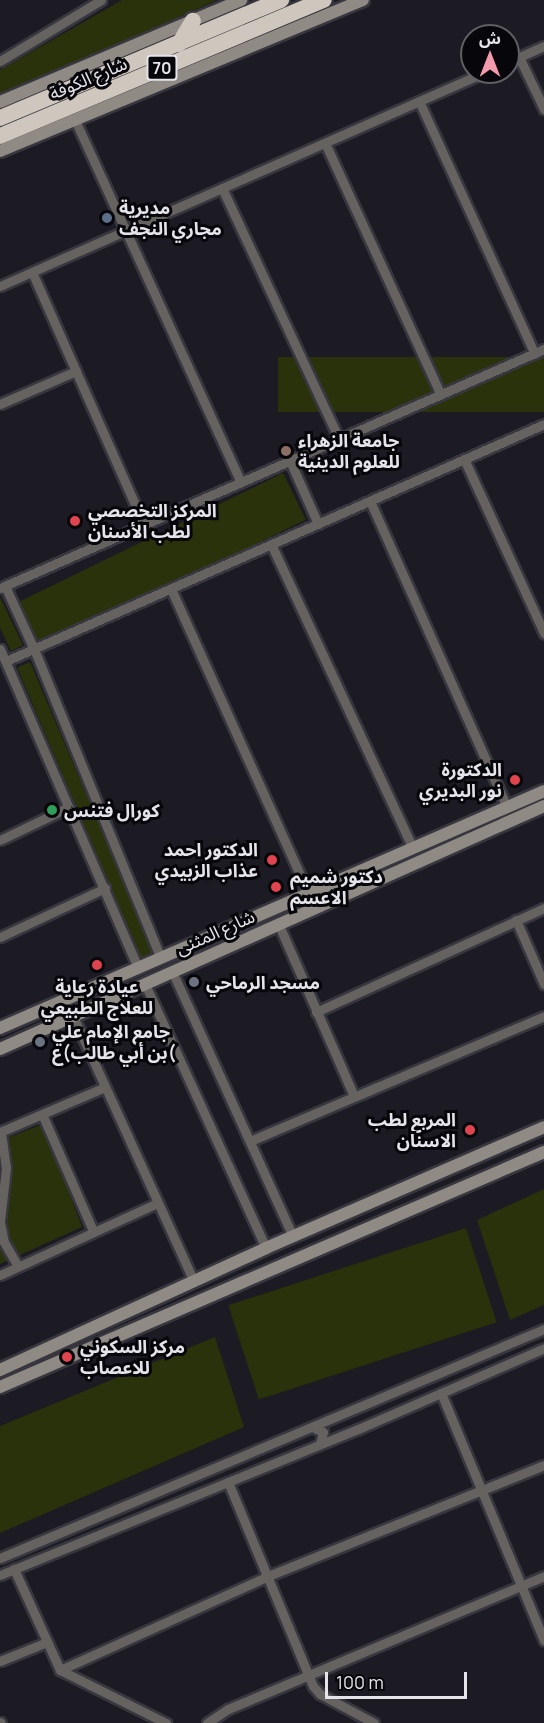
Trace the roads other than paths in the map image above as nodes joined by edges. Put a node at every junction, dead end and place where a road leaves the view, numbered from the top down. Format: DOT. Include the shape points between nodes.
graph roads {
  1 [pos="101,0"];
  2 [pos="241,0"];
  3 [pos="281,0"];
  4 [pos="324,0"];
  5 [pos="363,0"];
  6 [pos="193,21"];
  7 [pos="544,46"];
  8 [pos="520,57"];
  9 [pos="183,59"];
  10 [pos="520,59"];
  11 [pos="0,61"];
  12 [pos="460,83"];
  13 [pos="419,101"];
  14 [pos="0,102"];
  15 [pos="544,109"];
  16 [pos="0,118"];
  17 [pos="75,120"];
  18 [pos="0,136"];
  19 [pos="325,143"];
  20 [pos="0,151"];
  21 [pos="222,188"];
  22 [pos="127,231"];
  23 [pos="32,272"];
  24 [pos="0,286"];
  25 [pos="539,352"];
  26 [pos="76,371"];
  27 [pos="441,395"];
  28 [pos="0,404"];
  29 [pos="544,424"];
  30 [pos="339,439"];
  31 [pos="464,459"];
  32 [pos="290,461"];
  33 [pos="241,483"];
  34 [pos="370,501"];
  35 [pos="318,524"];
  36 [pos="144,525"];
  37 [pos="271,544"];
  38 [pos="2,587"];
  39 [pos="171,589"];
  40 [pos="544,633"];
  41 [pos="0,649"];
  42 [pos="34,649"];
  43 [pos="6,661"];
  44 [pos="544,791"];
  45 [pos="544,806"];
  46 [pos="69,807"];
  47 [pos="507,807"];
  48 [pos="0,840"];
  49 [pos="413,848"];
  50 [pos="105,888"];
  51 [pos="308,892"];
  52 [pos="544,908"];
  53 [pos="516,921"];
  54 [pos="278,924"];
  55 [pos="0,937"];
  56 [pos="161,958"];
  57 [pos="138,968"];
  58 [pos="172,971"];
  59 [pos="145,984"];
  60 [pos="544,984"];
  61 [pos="316,1012"];
  62 [pos="74,1016"];
  63 [pos="544,1016"];
  64 [pos="0,1028"];
  65 [pos="0,1050"];
  66 [pos="105,1087"];
  67 [pos="354,1096"];
  68 [pos="42,1114"];
  69 [pos="544,1127"];
  70 [pos="0,1132"];
  71 [pos="250,1141"];
  72 [pos="544,1152"];
  73 [pos="157,1203"];
  74 [pos="0,1222"];
  75 [pos="93,1231"];
  76 [pos="293,1236"];
  77 [pos="266,1248"];
  78 [pos="18,1266"];
  79 [pos="0,1275"];
  80 [pos="194,1281"];
  81 [pos="154,1300"];
  82 [pos="164,1315"];
  83 [pos="113,1319"];
  84 [pos="544,1329"];
  85 [pos="544,1348"];
  86 [pos="72,1356"];
  87 [pos="0,1370"];
  88 [pos="0,1387"];
  89 [pos="441,1393"];
  90 [pos="352,1411"];
  91 [pos="312,1427"];
  92 [pos="358,1429"];
  93 [pos="320,1444"];
  94 [pos="544,1465"];
  95 [pos="228,1482"];
  96 [pos="480,1489"];
  97 [pos="0,1558"];
  98 [pos="14,1569"];
  99 [pos="0,1575"];
  100 [pos="268,1576"];
  101 [pos="544,1576"];
  102 [pos="520,1586"];
  103 [pos="544,1640"];
  104 [pos="47,1642"];
  105 [pos="0,1661"];
  106 [pos="60,1670"];
  107 [pos="310,1676"];
  108 [pos="166,1723"];
  109 [pos="207,1723"];
  110 [pos="374,1723"];
  1 -- 11 [label="street"];
  2 -- 6 [label="main road"];
  3 -- 9 [label="highway, شارع الكوفة / 70"];
  4 -- 9 [label="highway, شارع الكوفة / 70"];
  5 -- 9 [label="main road"];
  6 -- 9 [label="highway"];
  6 -- 14 [label="main road"];
  7 -- 8 [label="street"];
  9 -- 16 [label="highway, شارع الكوفة / 70"];
  9 -- 17 [label="main road"];
  9 -- 18 [label="highway, شارع الكوفة / 70"];
  10 -- 15 [label="street"];
  12 -- 13 [label="street"];
  13 -- 19 [label="street"];
  13 -- 25 [label="street"];
  17 -- 20 [label="main road"];
  17 -- 22 [label="street"];
  19 -- 21 [label="street"];
  19 -- 27 [label="street"];
  21 -- 22 [label="street"];
  21 -- 30 [label="street"];
  22 -- 23 [label="street"];
  22 -- 33 [label="street"];
  23 -- 24 [label="street"];
  23 -- 26 [label="street"];
  25 -- 27 [label="street"];
  26 -- 28 [label="street"];
  26 -- 36 [label="street"];
  27 -- 30 [label="street"];
  29 -- 31 [label="street"];
  30 -- 32 [label="street"];
  31 -- 34 [label="street"];
  31 -- 40 [label="street"];
  32 -- 33 [label="street"];
  32 -- 35 [label="street"];
  33 -- 36 [label="street"];
  34 -- 35 [label="street"];
  34 -- 47 [label="street"];
  35 -- 37 [label="street"];
  36 -- 38 [label="street"];
  37 -- 39 [label="street"];
  37 -- 49 [label="street"];
  38 -- 42 [label="street"];
  39 -- 42 [label="street"];
  39 -- 51 [label="street"];
  41 -- 43 [label="street"];
  42 -- 43 [label="street"];
  42 -- 56 [label="street"];
  43 -- 46 [label="street"];
  44 -- 47 [label="main road, شارع المثنى"];
  45 -- 54 [label="main road, شارع المثنى"];
  46 -- 48 [label="street"];
  46 -- 50 [label="street"];
  47 -- 49 [label="main road, شارع المثنى"];
  49 -- 51 [label="main road, شارع المثنى"];
  50 -- 55 [label="street"];
  50 -- 57 [label="street"];
  51 -- 56 [label="main road, شارع المثنى"];
  52 -- 53 [label="street"];
  53 -- 60 [label="street"];
  53 -- 61 [label="street"];
  54 -- 58 [label="main road, شارع المثنى"];
  54 -- 61 [label="street"];
  56 -- 57 [label="main road, شارع المثنى"];
  57 -- 64 [label="main road, شارع المثنى"];
  58 -- 59 [label="main road, شارع المثنى"];
  58 -- 71 [label="street"];
  59 -- 62 [label="main road, شارع المثنى"];
  59 -- 77 [label="street"];
  61 -- 67 [label="street"];
  62 -- 65 [label="main road, شارع المثنى"];
  62 -- 66 [label="street"];
  63 -- 67 [label="street"];
  66 -- 68 [label="street"];
  66 -- 73 [label="street"];
  67 -- 71 [label="street"];
  68 -- 70 [label="street"];
  68 -- 75 [label="street"];
  69 -- 76 [label="main road"];
  70 -- 74 [label="street" via="6,1168"];
  71 -- 76 [label="street"];
  72 -- 82 [label="main road"];
  73 -- 75 [label="street"];
  73 -- 80 [label="street"];
  74 -- 78 [label="street" via="4,1242"];
  75 -- 78 [label="street"];
  76 -- 77 [label="main road"];
  77 -- 80 [label="main road"];
  78 -- 79 [label="street"];
  80 -- 81 [label="main road"];
  81 -- 82 [label="main road" via="150,1305 152,1312"];
  81 -- 83 [label="main road"];
  82 -- 86 [label="main road"];
  83 -- 86 [label="main road" via="120,1323 119,1329 84,1344"];
  83 -- 87 [label="main road"];
  84 -- 90 [label="street"];
  85 -- 89 [label="street"];
  86 -- 88 [label="main road"];
  89 -- 92 [label="street"];
  89 -- 96 [label="street"];
  90 -- 91 [label="street"];
  90 -- 92 [label="street" via="349,1424"];
  91 -- 93 [label="street" via="323,1432"];
  91 -- 97 [label="street"];
  92 -- 93 [label="street"];
  93 -- 95 [label="street"];
  94 -- 96 [label="street"];
  95 -- 98 [label="street"];
  95 -- 100 [label="street"];
  96 -- 100 [label="street"];
  96 -- 102 [label="street"];
  98 -- 99 [label="street"];
  98 -- 104 [label="street"];
  100 -- 106 [label="street"];
  100 -- 107 [label="street"];
  101 -- 102 [label="street"];
  102 -- 103 [label="street"];
  102 -- 107 [label="street"];
  104 -- 105 [label="street"];
  104 -- 106 [label="street"];
  106 -- 108 [label="street"];
  107 -- 109 [label="street" via="228,1708"];
  107 -- 110 [label="street" via="320,1694"];
}
